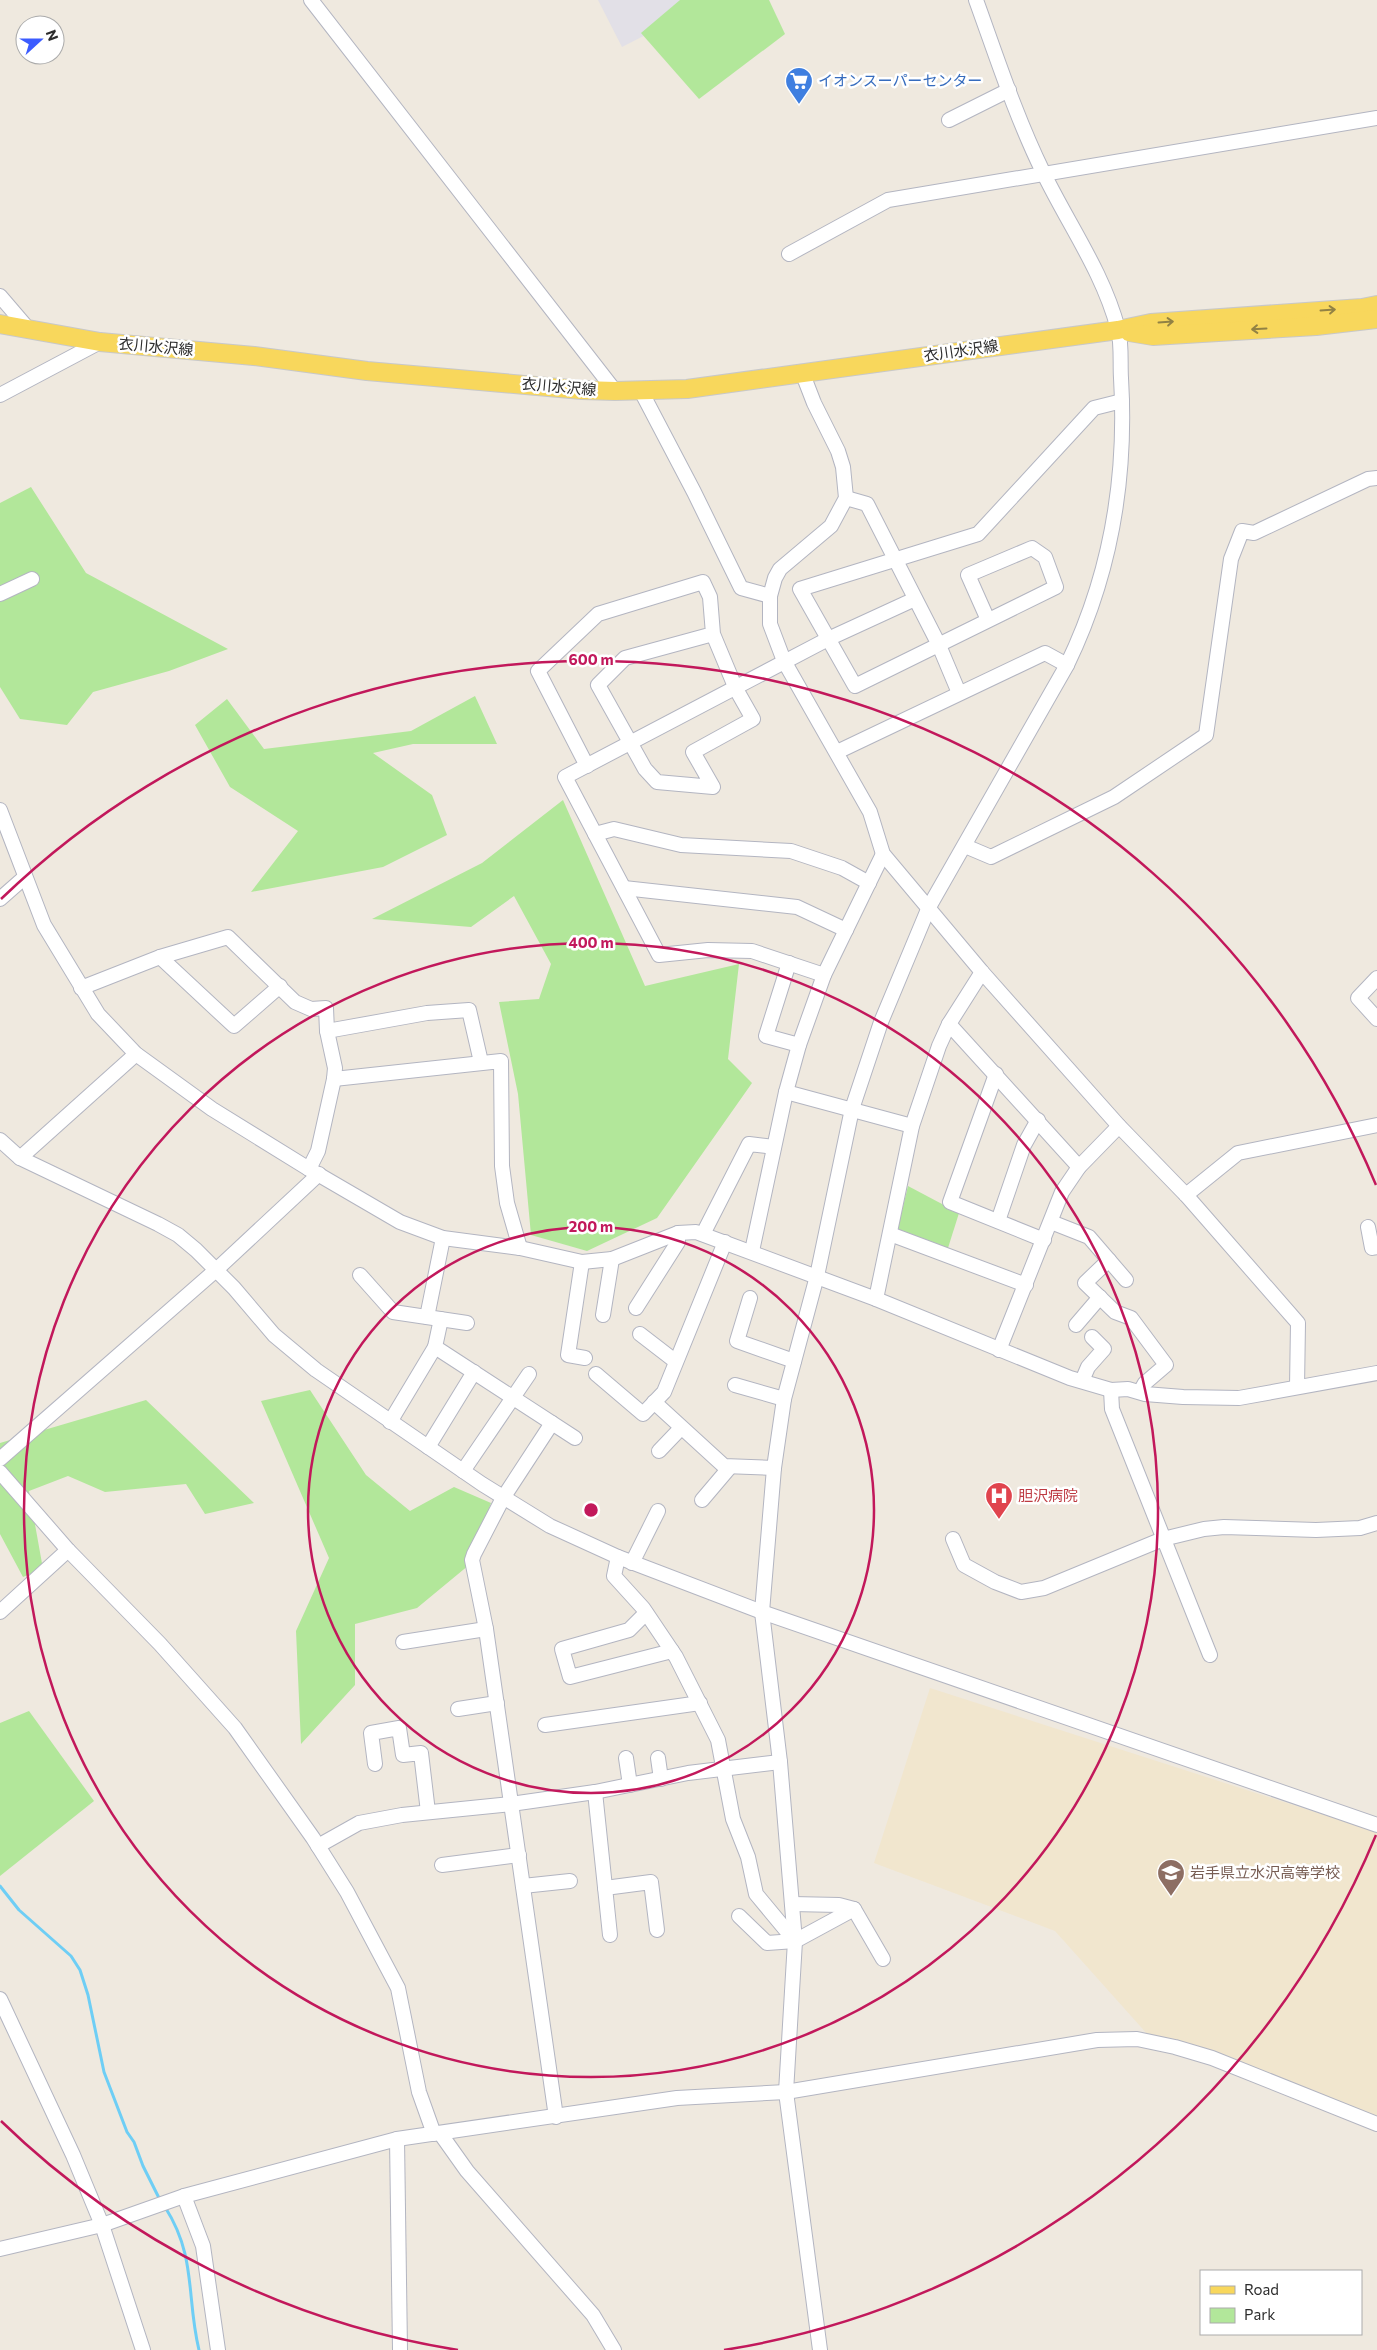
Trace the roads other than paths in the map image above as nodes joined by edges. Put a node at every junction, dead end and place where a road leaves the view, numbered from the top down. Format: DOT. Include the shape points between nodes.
graph roads {
  1 [pos="311,0"];
  2 [pos="976,0"];
  3 [pos="1009,90"];
  4 [pos="1377,118"];
  5 [pos="949,120"];
  6 [pos="1044,174"];
  7 [pos="789,254"];
  8 [pos="0,296"];
  9 [pos="1377,305"];
  10 [pos="1377,319"];
  11 [pos="0,324"];
  12 [pos="1118,330"];
  13 [pos="30,331"];
  14 [pos="100,342"];
  15 [pos="802,372"];
  16 [pos="615,391"];
  17 [pos="641,391"];
  18 [pos="0,395"];
  19 [pos="1122,401"];
  20 [pos="1377,478"];
  21 [pos="846,498"];
  22 [pos="895,558"];
  23 [pos="32,579"];
  24 [pos="0,594"];
  25 [pos="770,596"];
  26 [pos="915,600"];
  27 [pos="988,620"];
  28 [pos="713,634"];
  29 [pos="828,639"];
  30 [pos="938,643"];
  31 [pos="784,662"];
  32 [pos="1068,664"];
  33 [pos="736,689"];
  34 [pos="959,693"];
  35 [pos="630,742"];
  36 [pos="837,752"];
  37 [pos="587,766"];
  38 [pos="0,810"];
  39 [pos="595,834"];
  40 [pos="965,846"];
  41 [pos="883,854"];
  42 [pos="25,877"];
  43 [pos="869,882"];
  44 [pos="624,888"];
  45 [pos="0,900"];
  46 [pos="929,907"];
  47 [pos="846,930"];
  48 [pos="160,957"];
  49 [pos="789,963"];
  50 [pos="982,972"];
  51 [pos="824,975"];
  52 [pos="1377,978"];
  53 [pos="280,986"];
  54 [pos="81,988"];
  55 [pos="1377,1019"];
  56 [pos="949,1024"];
  57 [pos="327,1031"];
  58 [pos="799,1046"];
  59 [pos="136,1054"];
  60 [pos="481,1062"];
  61 [pos="996,1074"];
  62 [pos="334,1078"];
  63 [pos="786,1092"];
  64 [pos="852,1109"];
  65 [pos="1038,1120"];
  66 [pos="1377,1125"];
  67 [pos="912,1126"];
  68 [pos="1119,1126"];
  69 [pos="0,1140"];
  70 [pos="774,1147"];
  71 [pos="20,1158"];
  72 [pos="1079,1167"];
  73 [pos="314,1172"];
  74 [pos="1186,1195"];
  75 [pos="998,1221"];
  76 [pos="1051,1222"];
  77 [pos="1368,1227"];
  78 [pos="678,1232"];
  79 [pos="703,1234"];
  80 [pos="890,1234"];
  81 [pos="443,1238"];
  82 [pos="1044,1240"];
  83 [pos="726,1242"];
  84 [pos="1377,1247"];
  85 [pos="520,1248"];
  86 [pos="752,1252"];
  87 [pos="612,1259"];
  88 [pos="1109,1260"];
  89 [pos="582,1262"];
  90 [pos="216,1270"];
  91 [pos="360,1274"];
  92 [pos="817,1276"];
  93 [pos="1126,1280"];
  94 [pos="1026,1285"];
  95 [pos="1100,1297"];
  96 [pos="750,1298"];
  97 [pos="876,1299"];
  98 [pos="636,1308"];
  99 [pos="603,1315"];
  100 [pos="427,1317"];
  101 [pos="441,1319"];
  102 [pos="467,1323"];
  103 [pos="1076,1325"];
  104 [pos="640,1334"];
  105 [pos="1092,1337"];
  106 [pos="435,1347"];
  107 [pos="1000,1350"];
  108 [pos="585,1358"];
  109 [pos="675,1361"];
  110 [pos="794,1361"];
  111 [pos="474,1372"];
  112 [pos="1377,1372"];
  113 [pos="529,1374"];
  114 [pos="596,1374"];
  115 [pos="1082,1381"];
  116 [pos="735,1385"];
  117 [pos="1297,1387"];
  118 [pos="1111,1390"];
  119 [pos="1140,1392"];
  120 [pos="514,1398"];
  121 [pos="784,1399"];
  122 [pos="654,1402"];
  123 [pos="390,1422"];
  124 [pos="552,1422"];
  125 [pos="681,1428"];
  126 [pos="575,1438"];
  127 [pos="428,1447"];
  128 [pos="658,1451"];
  129 [pos="0,1459"];
  130 [pos="730,1466"];
  131 [pos="774,1468"];
  132 [pos="0,1472"];
  133 [pos="464,1472"];
  134 [pos="504,1498"];
  135 [pos="702,1500"];
  136 [pos="658,1511"];
  137 [pos="1377,1523"];
  138 [pos="953,1539"];
  139 [pos="1164,1539"];
  140 [pos="68,1550"];
  141 [pos="618,1557"];
  142 [pos="632,1563"];
  143 [pos="0,1612"];
  144 [pos="762,1612"];
  145 [pos="646,1614"];
  146 [pos="486,1629"];
  147 [pos="403,1642"];
  148 [pos="672,1651"];
  149 [pos="1210,1655"];
  150 [pos="497,1703"];
  151 [pos="700,1703"];
  152 [pos="458,1709"];
  153 [pos="545,1725"];
  154 [pos="626,1758"];
  155 [pos="658,1758"];
  156 [pos="780,1762"];
  157 [pos="375,1764"];
  158 [pos="723,1769"];
  159 [pos="661,1779"];
  160 [pos="630,1785"];
  161 [pos="595,1792"];
  162 [pos="511,1804"];
  163 [pos="428,1812"];
  164 [pos="1377,1825"];
  165 [pos="318,1846"];
  166 [pos="519,1855"];
  167 [pos="442,1865"];
  168 [pos="570,1881"];
  169 [pos="523,1886"];
  170 [pos="605,1888"];
  171 [pos="792,1904"];
  172 [pos="854,1910"];
  173 [pos="739,1916"];
  174 [pos="657,1930"];
  175 [pos="610,1935"];
  176 [pos="795,1941"];
  177 [pos="883,1959"];
  178 [pos="0,1999"];
  179 [pos="786,2092"];
  180 [pos="556,2117"];
  181 [pos="1377,2124"];
  182 [pos="437,2134"];
  183 [pos="397,2139"];
  184 [pos="184,2196"];
  185 [pos="102,2225"];
  186 [pos="0,2249"];
  187 [pos="143,2350"];
  188 [pos="218,2350"];
  189 [pos="400,2350"];
  190 [pos="614,2350"];
  191 [pos="820,2350"];
  1 -- 16 [label="street"];
  2 -- 3 [label="street"];
  3 -- 5 [label="street"];
  3 -- 6 [label="street"];
  4 -- 6 [label="street"];
  6 -- 7 [label="street" via="888,200"];
  6 -- 12 [label="street" via="1082,242"];
  8 -- 13 [label="street"];
  12 -- 9 [label="main road, 衣川水沢線, one-way" via="1152,323"];
  10 -- 12 [label="main road, 衣川水沢線, one-way" via="1153,336"];
  11 -- 13 [label="main road, 衣川水沢線"];
  12 -- 15 [label="main road, 衣川水沢線"];
  12 -- 19 [label="street"];
  13 -- 14 [label="main road, 衣川水沢線"];
  14 -- 16 [label="main road, 衣川水沢線" via="254,356 367,371"];
  14 -- 18 [label="street"];
  15 -- 17 [label="main road, 衣川水沢線" via="687,389"];
  15 -- 21 [label="street" via="838,451"];
  16 -- 17 [label="main road, 衣川水沢線"];
  17 -- 25 [label="street" via="741,588"];
  19 -- 22 [label="street" via="1094,408 978,534"];
  19 -- 32 [label="street" via="1119,488 1102,579"];
  20 -- 40 [label="street" via="1368,479 1254,533 1242,531 1231,559 1206,735 1114,797 991,857"];
  21 -- 22 [label="street" via="867,504"];
  21 -- 25 [label="street" via="831,526 780,569"];
  22 -- 26 [label="street"];
  22 -- 29 [label="street" via="800,589"];
  23 -- 24 [label="street"];
  25 -- 31 [label="street" via="770,624"];
  26 -- 29 [label="street"];
  26 -- 30 [label="street"];
  27 -- 27 [label="street" via="1056,587 1045,557 1032,548 968,575"];
  27 -- 30 [label="street"];
  28 -- 33 [label="street"];
  28 -- 35 [label="street" via="625,658 598,685"];
  28 -- 37 [label="street" via="710,597 703,582 598,614 538,671"];
  29 -- 30 [label="street" via="855,686"];
  29 -- 31 [label="street"];
  30 -- 34 [label="street"];
  31 -- 33 [label="street"];
  31 -- 36 [label="street"];
  32 -- 34 [label="street" via="1045,653"];
  32 -- 40 [label="street"];
  33 -- 35 [label="street"];
  33 -- 35 [label="street" via="753,719 693,752 713,787 657,782 645,770"];
  34 -- 36 [label="street"];
  35 -- 37 [label="street"];
  36 -- 41 [label="street" via="870,812"];
  37 -- 39 [label="street" via="565,777"];
  38 -- 42 [label="street"];
  39 -- 43 [label="street" via="614,829 681,845 791,851 842,868"];
  39 -- 44 [label="street"];
  40 -- 46 [label="street"];
  41 -- 43 [label="street"];
  41 -- 46 [label="street"];
  42 -- 45 [label="street"];
  42 -- 54 [label="street" via="44,925"];
  43 -- 47 [label="street"];
  44 -- 47 [label="street" via="796,906"];
  44 -- 49 [label="street" via="660,955 708,950 752,951"];
  46 -- 50 [label="street"];
  46 -- 64 [label="street" via="881,1022"];
  47 -- 51 [label="street"];
  48 -- 53 [label="street" via="228,937"];
  48 -- 53 [label="street" via="234,1026"];
  48 -- 54 [label="street"];
  49 -- 51 [label="street"];
  49 -- 58 [label="street" via="766,1036"];
  50 -- 56 [label="street"];
  50 -- 68 [label="street"];
  51 -- 58 [label="street"];
  52 -- 55 [label="street" via="1358,998"];
  53 -- 57 [label="street" via="295,1002 311,1009 326,1008"];
  54 -- 59 [label="street" via="98,1014"];
  56 -- 61 [label="street"];
  56 -- 67 [label="street"];
  57 -- 60 [label="street" via="427,1013 469,1010"];
  57 -- 62 [label="street"];
  58 -- 63 [label="street"];
  59 -- 71 [label="street"];
  59 -- 73 [label="street" via="212,1109"];
  60 -- 62 [label="street"];
  60 -- 85 [label="street" via="501,1061 502,1166 507,1203"];
  61 -- 65 [label="street"];
  61 -- 75 [label="street" via="950,1202"];
  62 -- 73 [label="street"];
  63 -- 64 [label="street"];
  63 -- 70 [label="street"];
  64 -- 67 [label="street"];
  64 -- 92 [label="street"];
  65 -- 72 [label="street"];
  65 -- 75 [label="street" via="1024,1145"];
  66 -- 74 [label="street" via="1238,1153"];
  67 -- 80 [label="street"];
  68 -- 72 [label="street"];
  68 -- 74 [label="street"];
  69 -- 71 [label="street"];
  70 -- 79 [label="street" via="749,1144"];
  70 -- 86 [label="street"];
  71 -- 90 [label="street" via="178,1235"];
  72 -- 76 [label="street" via="1062,1192"];
  73 -- 81 [label="street" via="400,1222"];
  73 -- 90 [label="street"];
  74 -- 117 [label="street" via="1298,1323"];
  75 -- 82 [label="street"];
  76 -- 82 [label="street"];
  76 -- 88 [label="street" via="1088,1237"];
  77 -- 84 [label="street" via="1372,1248"];
  78 -- 79 [label="street"];
  78 -- 87 [label="street"];
  78 -- 98 [label="street" via="678,1242"];
  79 -- 83 [label="street"];
  80 -- 94 [label="street"];
  80 -- 97 [label="street"];
  81 -- 85 [label="street"];
  81 -- 100 [label="street"];
  82 -- 94 [label="street"];
  83 -- 86 [label="street"];
  83 -- 109 [label="street"];
  85 -- 89 [label="street"];
  86 -- 92 [label="street"];
  87 -- 89 [label="street"];
  87 -- 99 [label="street"];
  88 -- 93 [label="street"];
  88 -- 95 [label="street" via="1085,1282"];
  89 -- 108 [label="street" via="568,1355"];
  90 -- 123 [label="street" via="274,1335 316,1370"];
  90 -- 129 [label="street"];
  91 -- 100 [label="street" via="393,1312"];
  92 -- 97 [label="street"];
  92 -- 110 [label="street"];
  94 -- 107 [label="street"];
  95 -- 103 [label="street"];
  95 -- 119 [label="street" via="1115,1312 1131,1318 1166,1365 1145,1383"];
  96 -- 110 [label="street" via="736,1341"];
  97 -- 107 [label="street"];
  100 -- 101 [label="street"];
  101 -- 102 [label="street"];
  101 -- 106 [label="street"];
  104 -- 109 [label="street"];
  105 -- 115 [label="street" via="1104,1349 1088,1367"];
  106 -- 111 [label="street"];
  106 -- 123 [label="street"];
  107 -- 115 [label="street"];
  109 -- 122 [label="street" via="664,1392"];
  110 -- 121 [label="street"];
  111 -- 120 [label="street"];
  111 -- 127 [label="street"];
  112 -- 117 [label="street"];
  113 -- 120 [label="street"];
  114 -- 122 [label="street" via="643,1414"];
  115 -- 118 [label="street"];
  116 -- 121 [label="street"];
  117 -- 119 [label="street" via="1239,1398"];
  118 -- 119 [label="street" via="1128,1388"];
  118 -- 139 [label="street" via="1112,1409"];
  120 -- 124 [label="street"];
  120 -- 133 [label="street"];
  121 -- 131 [label="street"];
  122 -- 125 [label="street"];
  123 -- 127 [label="street"];
  124 -- 126 [label="street"];
  124 -- 134 [label="street"];
  125 -- 128 [label="street"];
  125 -- 130 [label="street" via="724,1466"];
  127 -- 133 [label="street"];
  130 -- 131 [label="street"];
  130 -- 135 [label="street"];
  131 -- 144 [label="street"];
  132 -- 140 [label="street"];
  133 -- 134 [label="street"];
  134 -- 141 [label="street" via="550,1526"];
  134 -- 146 [label="street" via="472,1560"];
  136 -- 142 [label="street"];
  137 -- 139 [label="street" via="1360,1528 1316,1530 1224,1527"];
  138 -- 139 [label="street" via="964,1565 1021,1592 1044,1588"];
  139 -- 149 [label="street"];
  140 -- 143 [label="street"];
  140 -- 165 [label="street" via="160,1644 235,1728"];
  141 -- 142 [label="street"];
  141 -- 145 [label="street" via="614,1576"];
  142 -- 144 [label="street"];
  144 -- 156 [label="street"];
  144 -- 164 [label="street"];
  145 -- 148 [label="street"];
  145 -- 148 [label="street" via="630,1630 562,1649 570,1677"];
  146 -- 147 [label="street"];
  146 -- 150 [label="street"];
  148 -- 151 [label="street"];
  150 -- 152 [label="street"];
  150 -- 162 [label="street"];
  151 -- 153 [label="street"];
  151 -- 158 [label="street" via="718,1740"];
  154 -- 160 [label="street"];
  155 -- 159 [label="street"];
  156 -- 158 [label="street"];
  156 -- 171 [label="street"];
  157 -- 163 [label="street" via="371,1733 400,1728 403,1755 421,1754"];
  158 -- 159 [label="street"];
  158 -- 176 [label="street" via="733,1820 748,1857 756,1894"];
  159 -- 160 [label="street"];
  160 -- 161 [label="street"];
  161 -- 162 [label="street"];
  161 -- 170 [label="street"];
  162 -- 163 [label="street"];
  162 -- 166 [label="street"];
  163 -- 165 [label="street" via="359,1823"];
  165 -- 182 [label="street" via="347,1892 398,1988 419,2092"];
  166 -- 167 [label="street"];
  166 -- 169 [label="street"];
  168 -- 169 [label="street"];
  169 -- 180 [label="street"];
  170 -- 174 [label="street" via="651,1882"];
  170 -- 175 [label="street"];
  171 -- 172 [label="street" via="839,1905"];
  171 -- 176 [label="street"];
  172 -- 176 [label="street"];
  172 -- 177 [label="street"];
  173 -- 176 [label="street" via="767,1943"];
  176 -- 179 [label="street"];
  178 -- 185 [label="street" via="73,2154"];
  179 -- 180 [label="street" via="677,2098"];
  179 -- 181 [label="street" via="1096,2040 1137,2039 1212,2058"];
  179 -- 191 [label="street"];
  180 -- 182 [label="street"];
  182 -- 183 [label="street"];
  182 -- 190 [label="street" via="593,2315"];
  183 -- 184 [label="street"];
  183 -- 189 [label="street"];
  184 -- 185 [label="street"];
  184 -- 188 [label="street" via="202,2246"];
  185 -- 186 [label="street"];
  185 -- 187 [label="street"];
}
